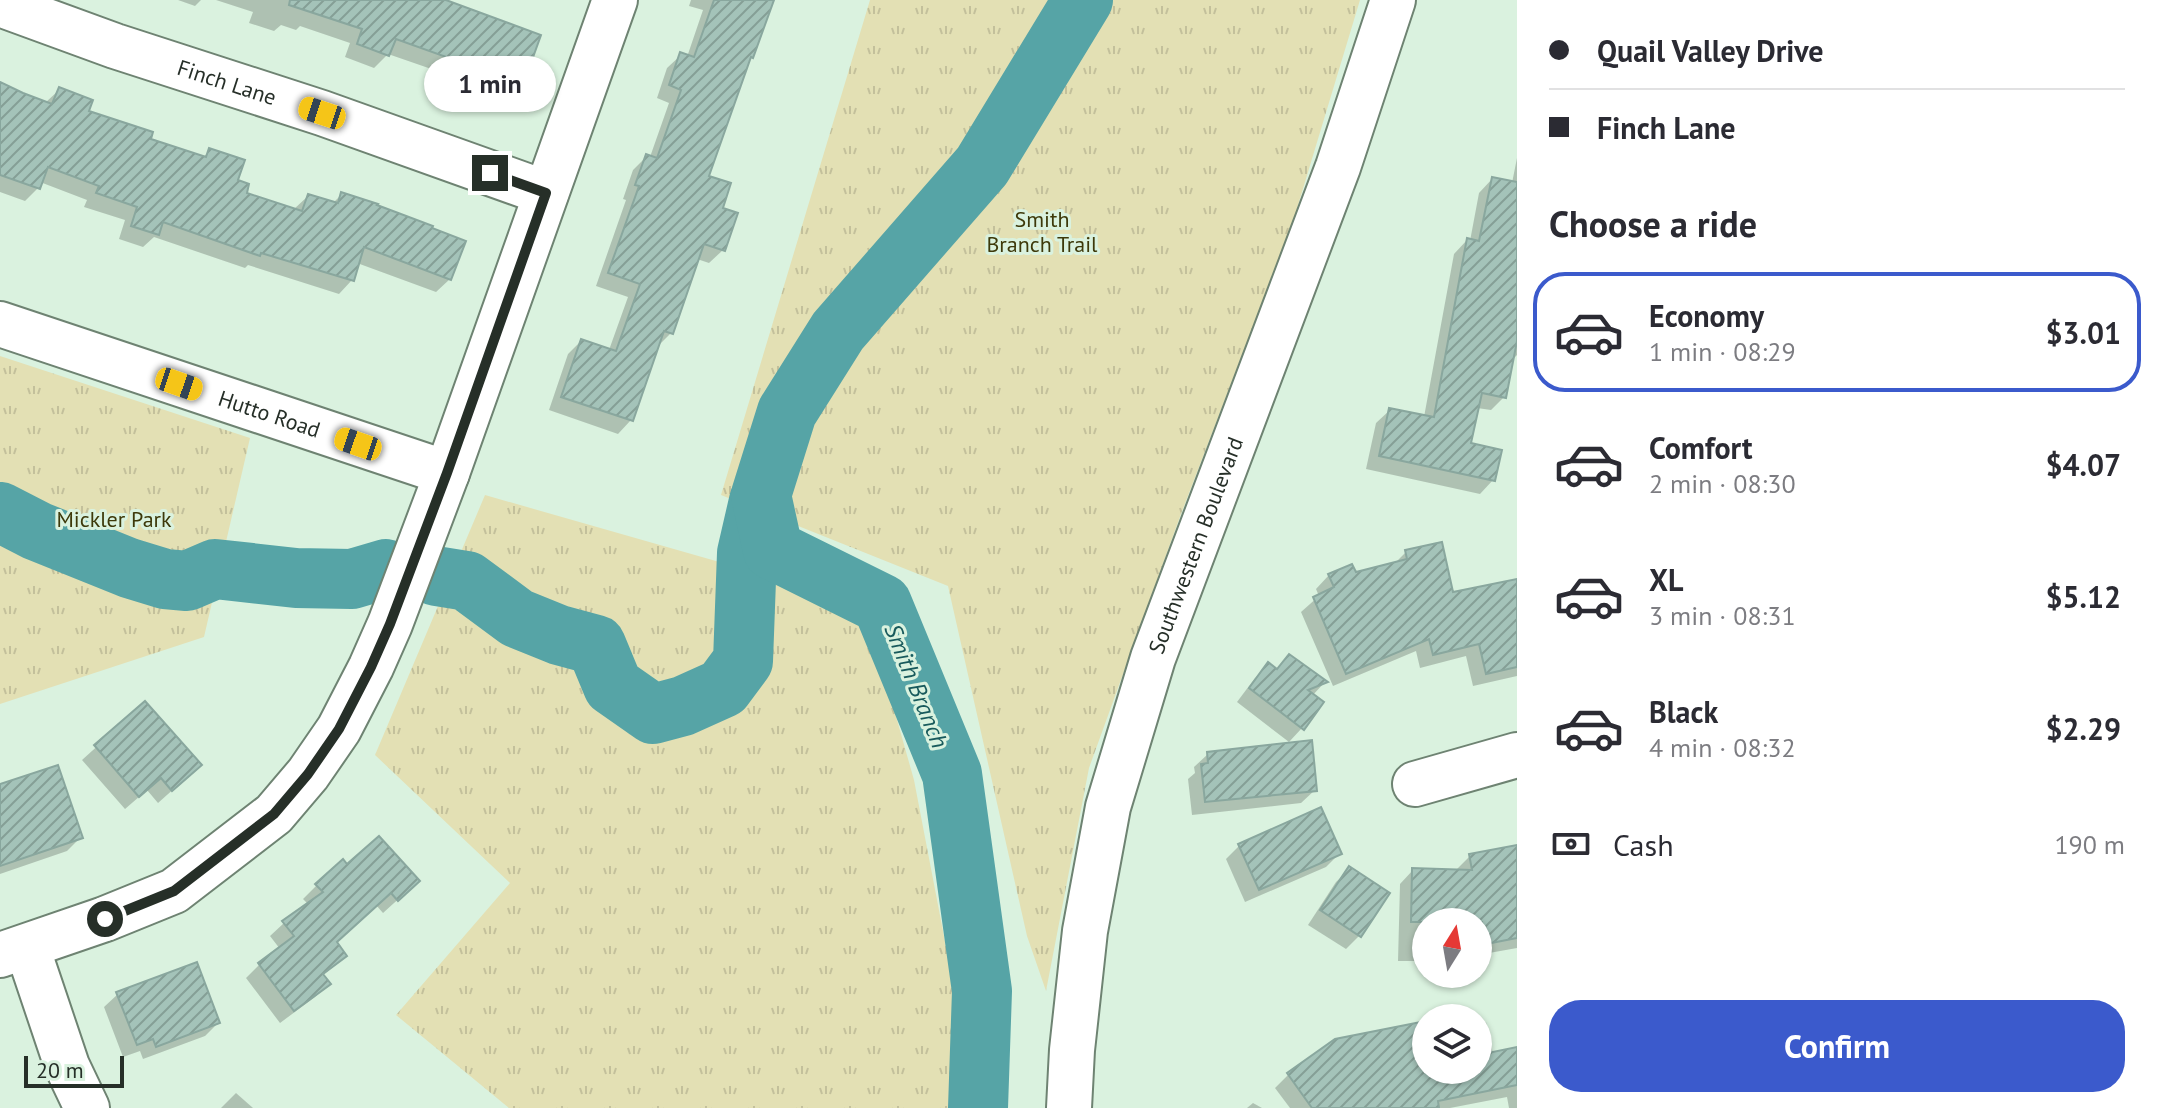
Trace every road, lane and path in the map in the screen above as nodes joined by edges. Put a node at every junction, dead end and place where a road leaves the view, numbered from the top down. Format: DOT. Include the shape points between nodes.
graph roads {
  1 [pos="615,0"];
  2 [pos="1393,0"];
  3 [pos="0,4"];
  4 [pos="546,193"];
  5 [pos="0,324"];
  6 [pos="447,473"];
  7 [pos="1517,755"];
  8 [pos="1415,784"];
  9 [pos="14,951"];
  10 [pos="87,1108"];
  11 [pos="1069,1108"];
  1 -- 4 [label="street"];
  2 -- 11 [label="street, Southwestern Boulevard" via="1338,167 1153,658 1108,807 1085,931"];
  3 -- 4 [label="street, Finch Lane"];
  4 -- 6 [label="street"];
  5 -- 6 [label="street, Hutto Road"];
  6 -- 9 [label="street" via="371,667 339,729 274,814 174,891"];
  7 -- 8 [label="street"];
  9 -- 10 [label="street"];
}
